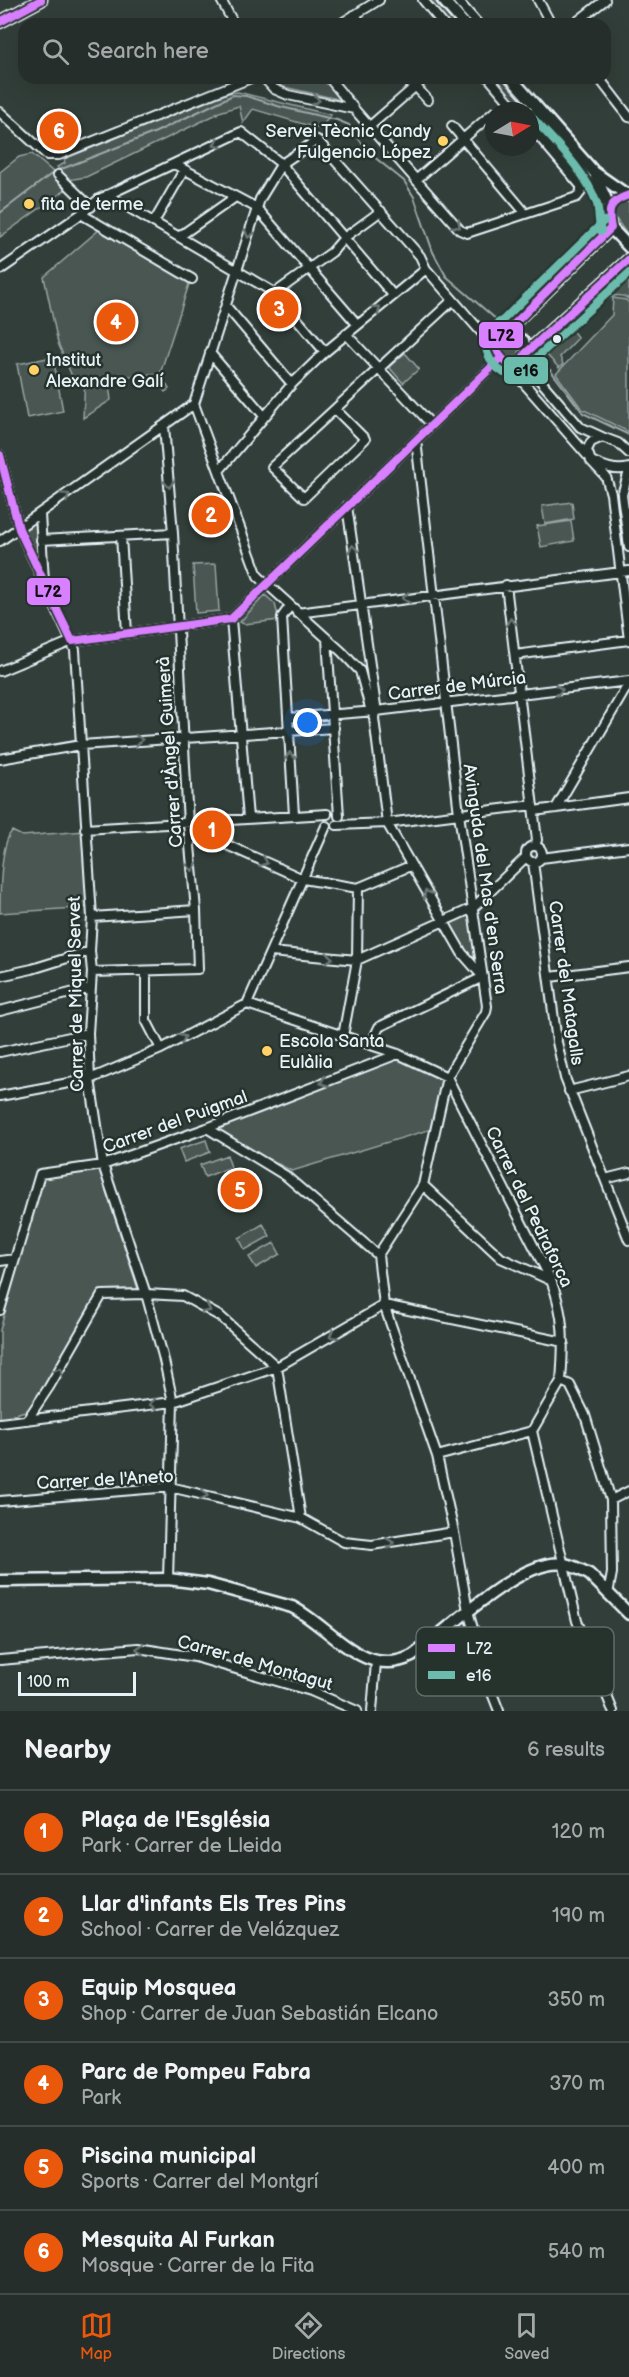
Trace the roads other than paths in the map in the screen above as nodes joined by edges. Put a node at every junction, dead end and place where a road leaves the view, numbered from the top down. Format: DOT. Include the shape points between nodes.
graph roads {
  1 [pos="41,0"];
  2 [pos="221,0"];
  3 [pos="379,0"];
  4 [pos="423,0"];
  5 [pos="443,0"];
  6 [pos="457,0"];
  7 [pos="538,0"];
  8 [pos="605,0"];
  9 [pos="354,15"];
  10 [pos="231,18"];
  11 [pos="349,18"];
  12 [pos="357,18"];
  13 [pos="438,18"];
  14 [pos="459,18"];
  15 [pos="473,18"];
  16 [pos="548,18"];
  17 [pos="582,18"];
  18 [pos="0,22"];
  19 [pos="236,84"];
  20 [pos="269,84"];
  21 [pos="334,84"];
  22 [pos="418,84"];
  23 [pos="494,84"];
  24 [pos="516,84"];
  25 [pos="521,84"];
  26 [pos="604,84"];
  27 [pos="416,86"];
  28 [pos="523,92"];
  29 [pos="428,100"];
  30 [pos="510,102"];
  31 [pos="354,108"];
  32 [pos="0,112"];
  33 [pos="629,117"];
  34 [pos="485,120"];
  35 [pos="370,126"];
  36 [pos="452,126"];
  37 [pos="539,137"];
  38 [pos="462,140"];
  39 [pos="174,164"];
  40 [pos="283,164"];
  41 [pos="184,170"];
  42 [pos="594,172"];
  43 [pos="58,175"];
  44 [pos="416,180"];
  45 [pos="107,195"];
  46 [pos="628,195"];
  47 [pos="234,198"];
  48 [pos="609,206"];
  49 [pos="91,207"];
  50 [pos="257,208"];
  51 [pos="522,209"];
  52 [pos="381,211"];
  53 [pos="81,214"];
  54 [pos="154,222"];
  55 [pos="611,228"];
  56 [pos="180,236"];
  57 [pos="344,238"];
  58 [pos="629,247"];
  59 [pos="629,259"];
  60 [pos="310,268"];
  61 [pos="426,269"];
  62 [pos="0,270"];
  63 [pos="237,272"];
  64 [pos="192,279"];
  65 [pos="275,293"];
  66 [pos="393,295"];
  67 [pos="453,300"];
  68 [pos="226,306"];
  69 [pos="357,324"];
  70 [pos="477,327"];
  71 [pos="346,334"];
  72 [pos="502,334"];
  73 [pos="496,350"];
  74 [pos="325,352"];
  75 [pos="210,353"];
  76 [pos="526,354"];
  77 [pos="501,358"];
  78 [pos="512,365"];
  79 [pos="378,368"];
  80 [pos="292,384"];
  81 [pos="194,404"];
  82 [pos="335,409"];
  83 [pos="264,416"];
  84 [pos="432,425"];
  85 [pos="164,426"];
  86 [pos="602,437"];
  87 [pos="416,440"];
  88 [pos="629,453"];
  89 [pos="0,455"];
  90 [pos="589,458"];
  91 [pos="1,465"];
  92 [pos="628,470"];
  93 [pos="219,471"];
  94 [pos="347,506"];
  95 [pos="40,514"];
  96 [pos="19,529"];
  97 [pos="173,533"];
  98 [pos="121,536"];
  99 [pos="41,540"];
  100 [pos="0,541"];
  101 [pos="629,547"];
  102 [pos="625,572"];
  103 [pos="266,585"];
  104 [pos="506,585"];
  105 [pos="45,586"];
  106 [pos="433,595"];
  107 [pos="360,604"];
  108 [pos="290,606"];
  109 [pos="297,613"];
  110 [pos="231,619"];
  111 [pos="177,628"];
  112 [pos="127,633"];
  113 [pos="327,639"];
  114 [pos="629,640"];
  115 [pos="72,641"];
  116 [pos="515,655"];
  117 [pos="0,671"];
  118 [pos="629,682"];
  119 [pos="520,694"];
  120 [pos="447,702"];
  121 [pos="376,711"];
  122 [pos="334,714"];
  123 [pos="288,718"];
  124 [pos="334,728"];
  125 [pos="288,730"];
  126 [pos="240,733"];
  127 [pos="184,736"];
  128 [pos="81,745"];
  129 [pos="0,759"];
  130 [pos="629,798"];
  131 [pos="534,808"];
  132 [pos="556,808"];
  133 [pos="327,814"];
  134 [pos="459,814"];
  135 [pos="294,815"];
  136 [pos="339,816"];
  137 [pos="248,818"];
  138 [pos="387,823"];
  139 [pos="188,824"];
  140 [pos="337,825"];
  141 [pos="326,826"];
  142 [pos="85,829"];
  143 [pos="190,839"];
  144 [pos="535,846"];
  145 [pos="629,847"];
  146 [pos="533,859"];
  147 [pos="411,866"];
  148 [pos="303,879"];
  149 [pos="358,888"];
  150 [pos="473,908"];
  151 [pos="196,910"];
  152 [pos="92,917"];
  153 [pos="444,921"];
  154 [pos="90,951"];
  155 [pos="271,952"];
  156 [pos="357,960"];
  157 [pos="629,967"];
  158 [pos="146,971"];
  159 [pos="92,972"];
  160 [pos="0,976"];
  161 [pos="550,976"];
  162 [pos="483,977"];
  163 [pos="90,988"];
  164 [pos="247,1004"];
  165 [pos="0,1011"];
  166 [pos="88,1033"];
  167 [pos="342,1036"];
  168 [pos="371,1044"];
  169 [pos="161,1049"];
  170 [pos="0,1052"];
  171 [pos="398,1054"];
  172 [pos="629,1076"];
  173 [pos="447,1077"];
  174 [pos="90,1079"];
  175 [pos="570,1091"];
  176 [pos="0,1096"];
  177 [pos="207,1128"];
  178 [pos="103,1165"];
  179 [pos="629,1173"];
  180 [pos="605,1179"];
  181 [pos="423,1185"];
  182 [pos="629,1240"];
  183 [pos="378,1255"];
  184 [pos="15,1259"];
  185 [pos="0,1261"];
  186 [pos="551,1280"];
  187 [pos="146,1294"];
  188 [pos="384,1305"];
  189 [pos="0,1310"];
  190 [pos="564,1342"];
  191 [pos="277,1367"];
  192 [pos="561,1381"];
  193 [pos="173,1402"];
  194 [pos="27,1420"];
  195 [pos="0,1423"];
  196 [pos="532,1431"];
  197 [pos="437,1456"];
  198 [pos="170,1487"];
  199 [pos="629,1491"];
  200 [pos="610,1500"];
  201 [pos="0,1501"];
  202 [pos="301,1518"];
  203 [pos="454,1532"];
  204 [pos="562,1563"];
  205 [pos="168,1579"];
  206 [pos="0,1581"];
  207 [pos="608,1594"];
  208 [pos="468,1611"];
  209 [pos="629,1614"];
  210 [pos="448,1627"];
  211 [pos="473,1627"];
  212 [pos="579,1627"];
  213 [pos="416,1653"];
  214 [pos="0,1660"];
  215 [pos="376,1662"];
  216 [pos="493,1696"];
  217 [pos="608,1696"];
  218 [pos="357,1711"];
  219 [pos="372,1711"];
  220 [pos="499,1711"];
  221 [pos="614,1711"];
  1 -- 18 [label="street"];
  2 -- 10 [label="street"];
  3 -- 9 [label="street"];
  4 -- 13 [label="street"];
  5 -- 14 [label="street"];
  6 -- 15 [label="street"];
  7 -- 16 [label="street"];
  8 -- 17 [label="street"];
  9 -- 11 [label="street"];
  9 -- 12 [label="street"];
  19 -- 32 [label="street" via="58,155 47,155"];
  20 -- 31 [label="street, one-way" via="288,95"];
  21 -- 31 [label="street"];
  22 -- 27 [label="street"];
  23 -- 30 [label="street"];
  24 -- 28 [label="street"];
  25 -- 28 [label="street"];
  26 -- 33 [label="street"];
  27 -- 29 [label="street"];
  27 -- 35 [label="street"];
  28 -- 42 [label="street"];
  31 -- 35 [label="street"];
  34 -- 38 [label="street"];
  35 -- 44 [label="street"];
  36 -- 38 [label="street"];
  44 -- 37 [label="street, one-way" via="467,233 576,197 581,186"];
  38 -- 44 [label="street"];
  38 -- 51 [label="street"];
  40 -- 39 [label="street, one-way" via="241,132"];
  39 -- 41 [label="street"];
  39 -- 45 [label="street"];
  40 -- 50 [label="street"];
  40 -- 52 [label="street" via="317,140"];
  40 -- 57 [label="street"];
  41 -- 47 [label="street"];
  41 -- 54 [label="street"];
  42 -- 46 [label="street"];
  42 -- 48 [label="street"];
  43 -- 49 [label="street"];
  45 -- 49 [label="street"];
  45 -- 54 [label="street"];
  46 -- 48 [label="street"];
  47 -- 50 [label="street"];
  47 -- 56 [label="street"];
  48 -- 55 [label="street"];
  49 -- 53 [label="street"];
  50 -- 60 [label="street"];
  50 -- 63 [label="street, one-way"];
  52 -- 57 [label="street"];
  52 -- 61 [label="street"];
  53 -- 62 [label="street"];
  53 -- 64 [label="street"];
  54 -- 56 [label="street"];
  55 -- 58 [label="street"];
  55 -- 72 [label="street"];
  56 -- 63 [label="street"];
  57 -- 60 [label="street"];
  57 -- 66 [label="street"];
  59 -- 76 [label="street"];
  60 -- 65 [label="street"];
  60 -- 69 [label="street"];
  61 -- 66 [label="street"];
  61 -- 67 [label="street"];
  63 -- 65 [label="street"];
  63 -- 68 [label="street"];
  65 -- 74 [label="street"];
  69 -- 66 [label="street, one-way"];
  67 -- 70 [label="street"];
  67 -- 79 [label="street"];
  68 -- 75 [label="street"];
  68 -- 80 [label="street"];
  69 -- 71 [label="street"];
  70 -- 72 [label="street" via="486,335"];
  70 -- 73 [label="street"];
  71 -- 74 [label="street"];
  71 -- 79 [label="street"];
  72 -- 73 [label="street"];
  72 -- 76 [label="street" via="513,333 524,340"];
  73 -- 77 [label="street"];
  74 -- 80 [label="street"];
  75 -- 81 [label="street"];
  75 -- 83 [label="street"];
  76 -- 78 [label="street"];
  76 -- 86 [label="street" via="532,371 580,427"];
  77 -- 78 [label="street"];
  77 -- 84 [label="street"];
  78 -- 90 [label="street"];
  79 -- 82 [label="street"];
  79 -- 84 [label="street"];
  80 -- 83 [label="street"];
  81 -- 85 [label="street"];
  81 -- 93 [label="street"];
  82 -- 82 [label="street" via="272,467 304,498 364,439"];
  83 -- 93 [label="street"];
  84 -- 87 [label="street"];
  95 -- 85 [label="street, one-way"];
  85 -- 97 [label="street, Carrer d'Àngel Guimerà, one-way"];
  86 -- 88 [label="street"];
  86 -- 90 [label="street" via="591,441 586,450"];
  87 -- 94 [label="street"];
  87 -- 106 [label="street, Avinguda del Mas d'en Serra"];
  89 -- 91 [label="street, Carrer de Miquel Servet"];
  90 -- 92 [label="street"];
  90 -- 102 [label="street" via="606,477"];
  91 -- 96 [label="street, Carrer de Miquel Servet"];
  92 -- 101 [label="street" via="622,495"];
  93 -- 103 [label="street" via="258,576"];
  94 -- 103 [label="street"];
  107 -- 94 [label="street, one-way"];
  95 -- 96 [label="street"];
  95 -- 99 [label="street, Carrer de Miquel Servet"];
  96 -- 100 [label="street"];
  96 -- 105 [label="street, Carrer de Miquel Servet"];
  97 -- 98 [label="street"];
  97 -- 111 [label="street, Carrer d'Àngel Guimerà"];
  98 -- 99 [label="street"];
  98 -- 112 [label="street"];
  99 -- 105 [label="street, Carrer de Miquel Servet"];
  102 -- 104 [label="street"];
  102 -- 114 [label="street"];
  103 -- 108 [label="street"];
  103 -- 110 [label="street"];
  104 -- 106 [label="street"];
  116 -- 104 [label="street, one-way"];
  105 -- 115 [label="street, Carrer de Miquel Servet"];
  106 -- 107 [label="street, one-way"];
  106 -- 120 [label="street, Avinguda del Mas d'en Serra"];
  107 -- 109 [label="street"];
  107 -- 121 [label="street"];
  108 -- 109 [label="street"];
  108 -- 123 [label="street" via="282,617"];
  109 -- 113 [label="street"];
  110 -- 111 [label="street"];
  110 -- 126 [label="street"];
  111 -- 112 [label="street"];
  111 -- 127 [label="street, Carrer d'Àngel Guimerà"];
  112 -- 115 [label="street"];
  113 -- 121 [label="street" via="360,671 370,708"];
  113 -- 122 [label="street"];
  114 -- 116 [label="street"];
  115 -- 117 [label="street"];
  115 -- 128 [label="street, Carrer de Miquel Servet"];
  116 -- 119 [label="street"];
  119 -- 118 [label="street, Carrer de Múrcia, one-way"];
  118 -- 132 [label="street"];
  119 -- 120 [label="street, Carrer de Múrcia"];
  119 -- 131 [label="street"];
  120 -- 121 [label="street, Carrer de Múrcia"];
  120 -- 134 [label="street, Avinguda del Mas d'en Serra"];
  121 -- 122 [label="street, Carrer de Múrcia"];
  121 -- 138 [label="street"];
  122 -- 123 [label="street, Carrer de Múrcia"];
  122 -- 124 [label="street"];
  123 -- 125 [label="street"];
  124 -- 125 [label="street"];
  124 -- 136 [label="street"];
  125 -- 126 [label="street"];
  135 -- 125 [label="street, one-way"];
  126 -- 127 [label="street"];
  126 -- 137 [label="street"];
  128 -- 127 [label="street, one-way"];
  127 -- 139 [label="street, Carrer d'Àngel Guimerà"];
  128 -- 129 [label="street"];
  128 -- 142 [label="street, Carrer de Miquel Servet"];
  130 -- 132 [label="street"];
  131 -- 132 [label="street"];
  131 -- 134 [label="street"];
  131 -- 144 [label="street"];
  133 -- 135 [label="street"];
  133 -- 136 [label="street"];
  133 -- 141 [label="street"];
  134 -- 138 [label="street"];
  134 -- 150 [label="street, Avinguda del Mas d'en Serra"];
  135 -- 137 [label="street"];
  136 -- 140 [label="street"];
  137 -- 139 [label="street"];
  138 -- 140 [label="street"];
  138 -- 147 [label="street"];
  139 -- 142 [label="street"];
  139 -- 143 [label="street, Carrer d'Àngel Guimerà"];
  140 -- 141 [label="street"];
  141 -- 148 [label="street"];
  142 -- 152 [label="street, Carrer de Miquel Servet"];
  143 -- 148 [label="street, one-way" via="209,837"];
  143 -- 151 [label="street, Carrer d'Àngel Guimerà, one-way"];
  144 -- 146 [label="street, Carrer del Matagalls" via="540,850"];
  144 -- 146 [label="street" via="527,849"];
  145 -- 146 [label="street"];
  146 -- 150 [label="street"];
  146 -- 161 [label="street, Carrer del Matagalls"];
  147 -- 149 [label="street"];
  153 -- 147 [label="street, one-way"];
  148 -- 149 [label="street"];
  148 -- 155 [label="street"];
  149 -- 156 [label="street"];
  150 -- 153 [label="street"];
  150 -- 162 [label="street, Avinguda del Mas d'en Serra"];
  151 -- 152 [label="street"];
  151 -- 158 [label="street, Carrer d'Àngel Guimerà" via="198,969"];
  152 -- 154 [label="street, Carrer de Miquel Servet"];
  153 -- 156 [label="street"];
  153 -- 162 [label="street" via="462,953"];
  154 -- 159 [label="street, Carrer de Miquel Servet"];
  154 -- 160 [label="street"];
  155 -- 156 [label="street, one-way"];
  155 -- 164 [label="street"];
  156 -- 167 [label="street"];
  157 -- 161 [label="street"];
  158 -- 159 [label="street"];
  158 -- 169 [label="street" via="146,1020"];
  159 -- 163 [label="street, Carrer de Miquel Servet"];
  161 -- 175 [label="street, Carrer del Matagalls" via="557,1042"];
  162 -- 168 [label="street" via="379,1027"];
  162 -- 173 [label="street, Avinguda del Mas d'en Serra" via="486,1011"];
  163 -- 165 [label="street"];
  163 -- 166 [label="street, Carrer de Miquel Servet"];
  164 -- 167 [label="street"];
  169 -- 164 [label="street, one-way"];
  166 -- 170 [label="street"];
  166 -- 174 [label="street, Carrer de Miquel Servet"];
  167 -- 168 [label="street"];
  168 -- 171 [label="street"];
  169 -- 174 [label="street"];
  171 -- 173 [label="street"];
  171 -- 177 [label="street, Carrer del Puigmal, one-way"];
  172 -- 175 [label="street"];
  173 -- 181 [label="street, Avinguda del Mas d'en Serra"];
  173 -- 186 [label="street, Carrer del Pedraforca"];
  174 -- 176 [label="street"];
  174 -- 178 [label="street, Carrer de Miquel Servet"];
  175 -- 180 [label="street, Carrer del Matagalls"];
  177 -- 178 [label="street, Carrer del Puigmal"];
  177 -- 183 [label="street" via="286,1176"];
  178 -- 184 [label="street, Carrer del Puigmal" via="40,1174"];
  178 -- 187 [label="street, Carrer de Miquel Servet"];
  179 -- 180 [label="street"];
  180 -- 182 [label="street, Carrer del Matagalls"];
  181 -- 183 [label="street, Avinguda del Mas d'en Serra"];
  181 -- 186 [label="street" via="501,1258"];
  183 -- 188 [label="street"];
  184 -- 185 [label="street"];
  184 -- 189 [label="street, Carrer del Puigmal"];
  186 -- 190 [label="street, Carrer del Pedraforca" via="560,1303"];
  187 -- 191 [label="street, one-way" via="183,1296 221,1317"];
  187 -- 193 [label="street, Carrer de Miquel Servet"];
  194 -- 187 [label="street, one-way" via="102,1295"];
  188 -- 190 [label="street"];
  188 -- 191 [label="street, one-way"];
  188 -- 197 [label="street"];
  190 -- 192 [label="street, Carrer del Pedraforca"];
  191 -- 193 [label="street"];
  191 -- 202 [label="street"];
  192 -- 196 [label="street"];
  192 -- 200 [label="street" via="570,1386 585,1415"];
  193 -- 194 [label="street, one-way"];
  193 -- 198 [label="street, Carrer de Miquel Servet"];
  194 -- 195 [label="street"];
  196 -- 197 [label="street"];
  196 -- 204 [label="street"];
  197 -- 203 [label="street"];
  198 -- 201 [label="street, Carrer de l'Aneto"];
  198 -- 202 [label="street, Carrer de l'Aneto, one-way"];
  198 -- 205 [label="street, Carrer de Miquel Servet"];
  199 -- 200 [label="street"];
  200 -- 207 [label="street" via="612,1573"];
  202 -- 203 [label="street, Carrer de l'Aneto, one-way" via="344,1542 372,1545"];
  203 -- 208 [label="street"];
  204 -- 207 [label="street" via="589,1574"];
  204 -- 208 [label="street" via="531,1570"];
  204 -- 212 [label="street"];
  205 -- 206 [label="street"];
  205 -- 215 [label="street" via="208,1584 292,1607 357,1654"];
  207 -- 209 [label="street"];
  208 -- 210 [label="street"];
  208 -- 211 [label="street"];
  213 -- 215 [label="street" via="397,1661"];
  218 -- 214 [label="street, Carrer de Montagut, one-way" via="311,1691 195,1657 138,1648"];
  215 -- 219 [label="street"];
  216 -- 220 [label="street"];
  217 -- 221 [label="street"];
}
